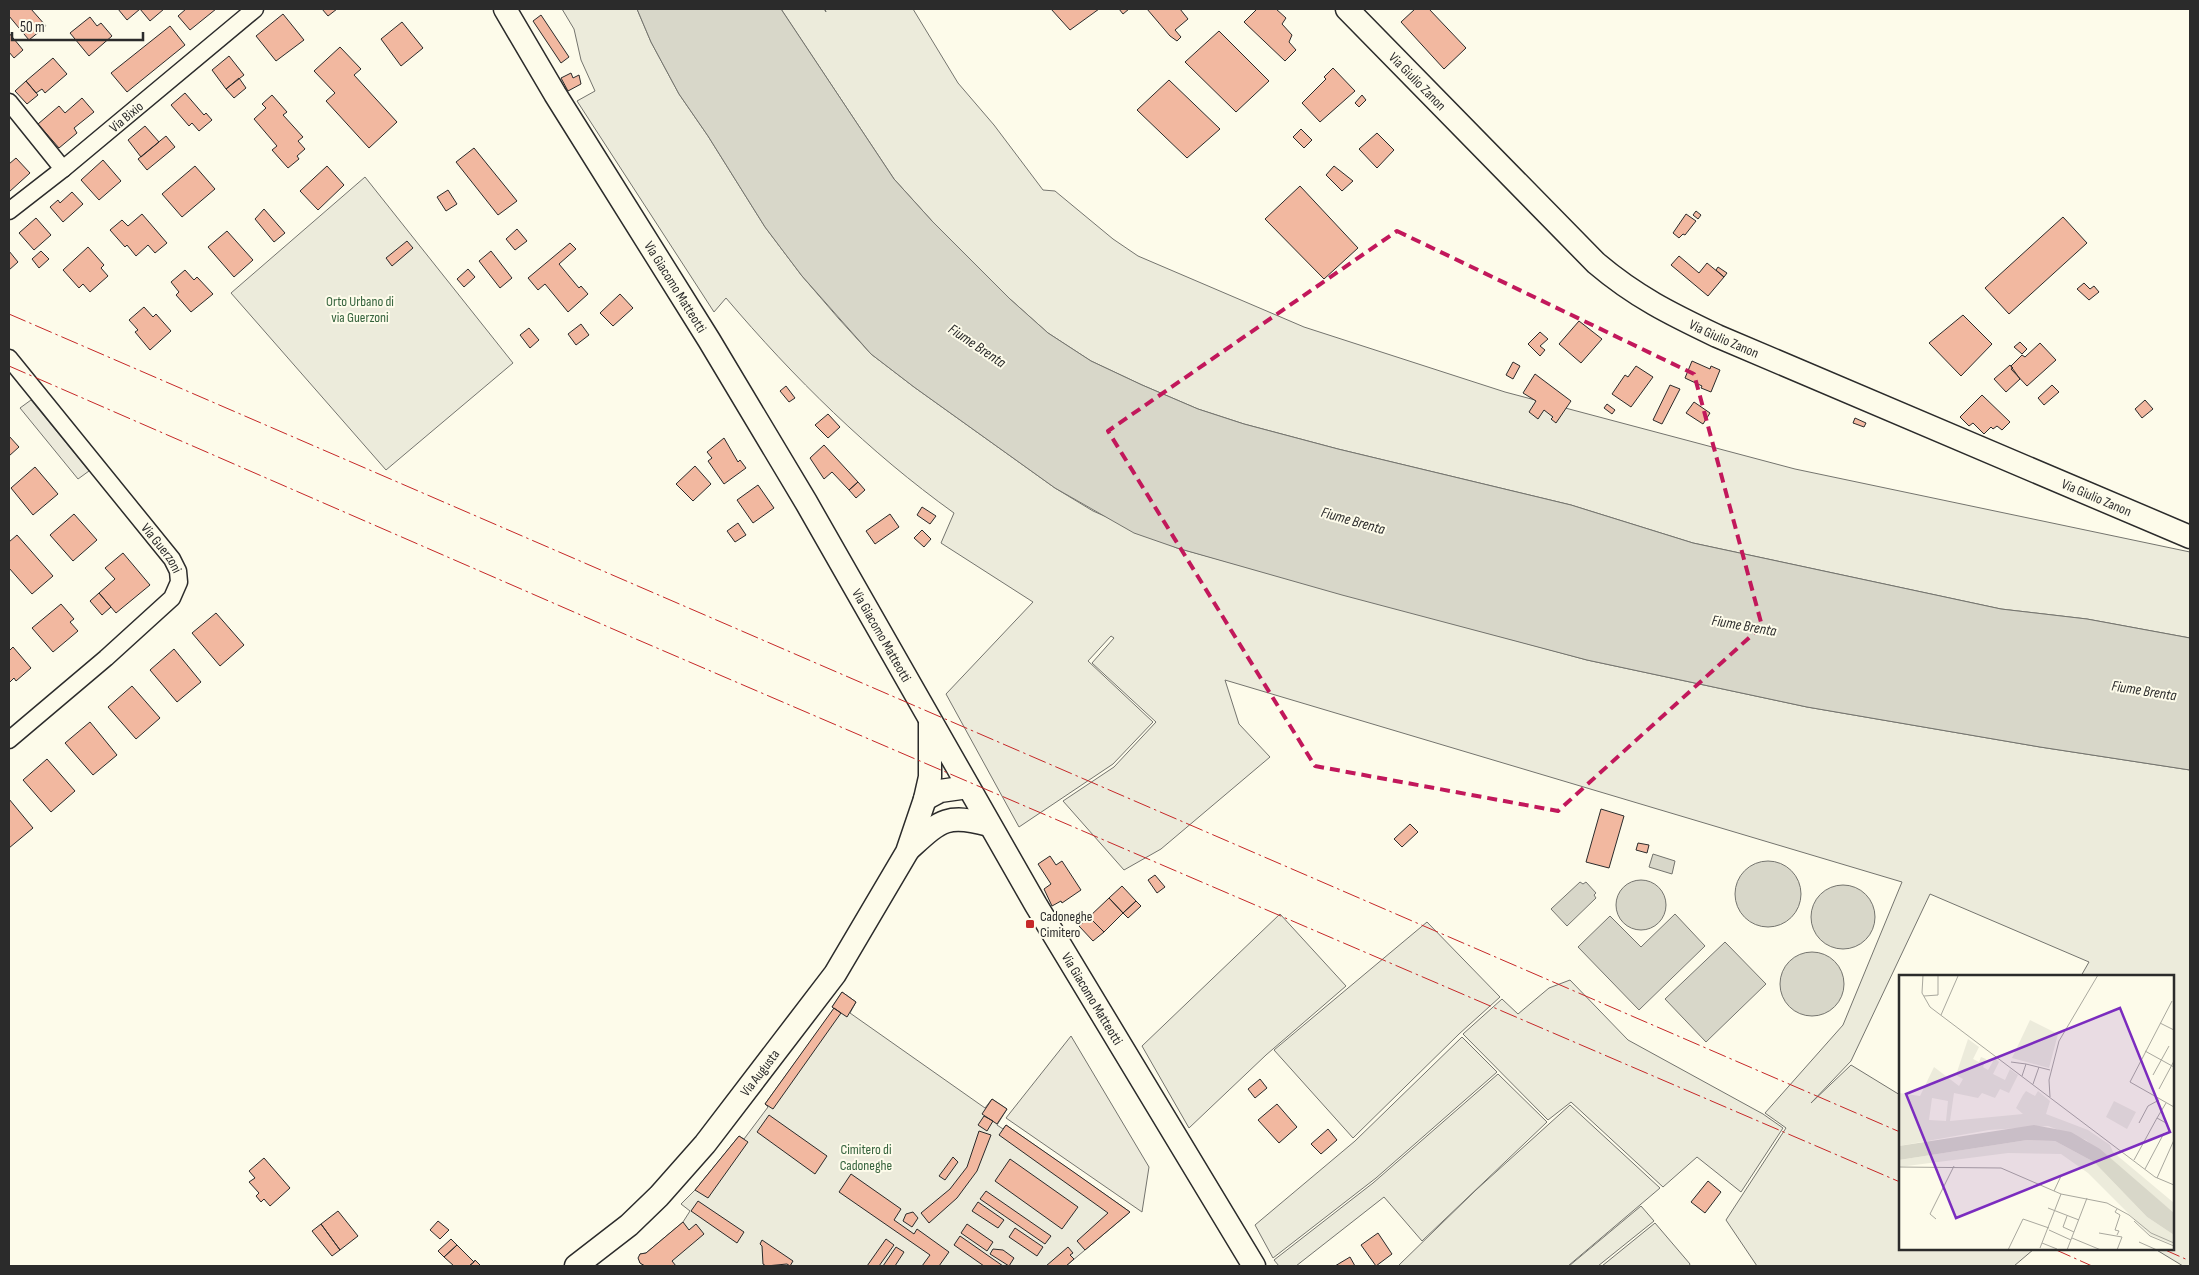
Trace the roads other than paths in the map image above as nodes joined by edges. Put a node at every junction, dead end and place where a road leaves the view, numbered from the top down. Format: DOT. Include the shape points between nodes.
graph roads {
  1 [pos="255,9"];
  2 [pos="505,9"];
  3 [pos="1347,9"];
  4 [pos="9,102"];
  5 [pos="63,169"];
  6 [pos="9,212"];
  7 [pos="9,358"];
  8 [pos="2190,537"];
  9 [pos="930,721"];
  10 [pos="9,740"];
  11 [pos="968,787"];
  12 [pos="925,799"];
  13 [pos="946,820"];
  14 [pos="990,825"];
  15 [pos="907,852"];
  16 [pos="576,1266"];
  17 [pos="1254,1266"];
  1 -- 5 [label="street, Via Bixio"];
  2 -- 9 [label="street, Via Giacomo Matteotti" via="806,502"];
  3 -- 8 [label="street, Via Giulio Zanon" via="1596,263 1663,311"];
  4 -- 5 [label="street"];
  5 -- 6 [label="street, Via Bixio"];
  7 -- 10 [label="street, Via Guerzoni" via="172,560 179,582 172,598"];
  9 -- 11 [label="street, Via Giacomo Matteotti"];
  9 -- 12 [label="street, Via Augusta" via="930,776"];
  11 -- 12 [label="street" via="940,792"];
  11 -- 13 [label="street, Via Augusta"];
  11 -- 14 [label="street, Via Giacomo Matteotti"];
  12 -- 15 [label="street, Via Augusta"];
  13 -- 14 [label="street"];
  13 -- 15 [label="street, Via Augusta" via="937,824"];
  14 -- 17 [label="street, Via Giacomo Matteotti"];
  15 -- 16 [label="street, Via Augusta" via="835,974 705,1144 635,1219"];
}
